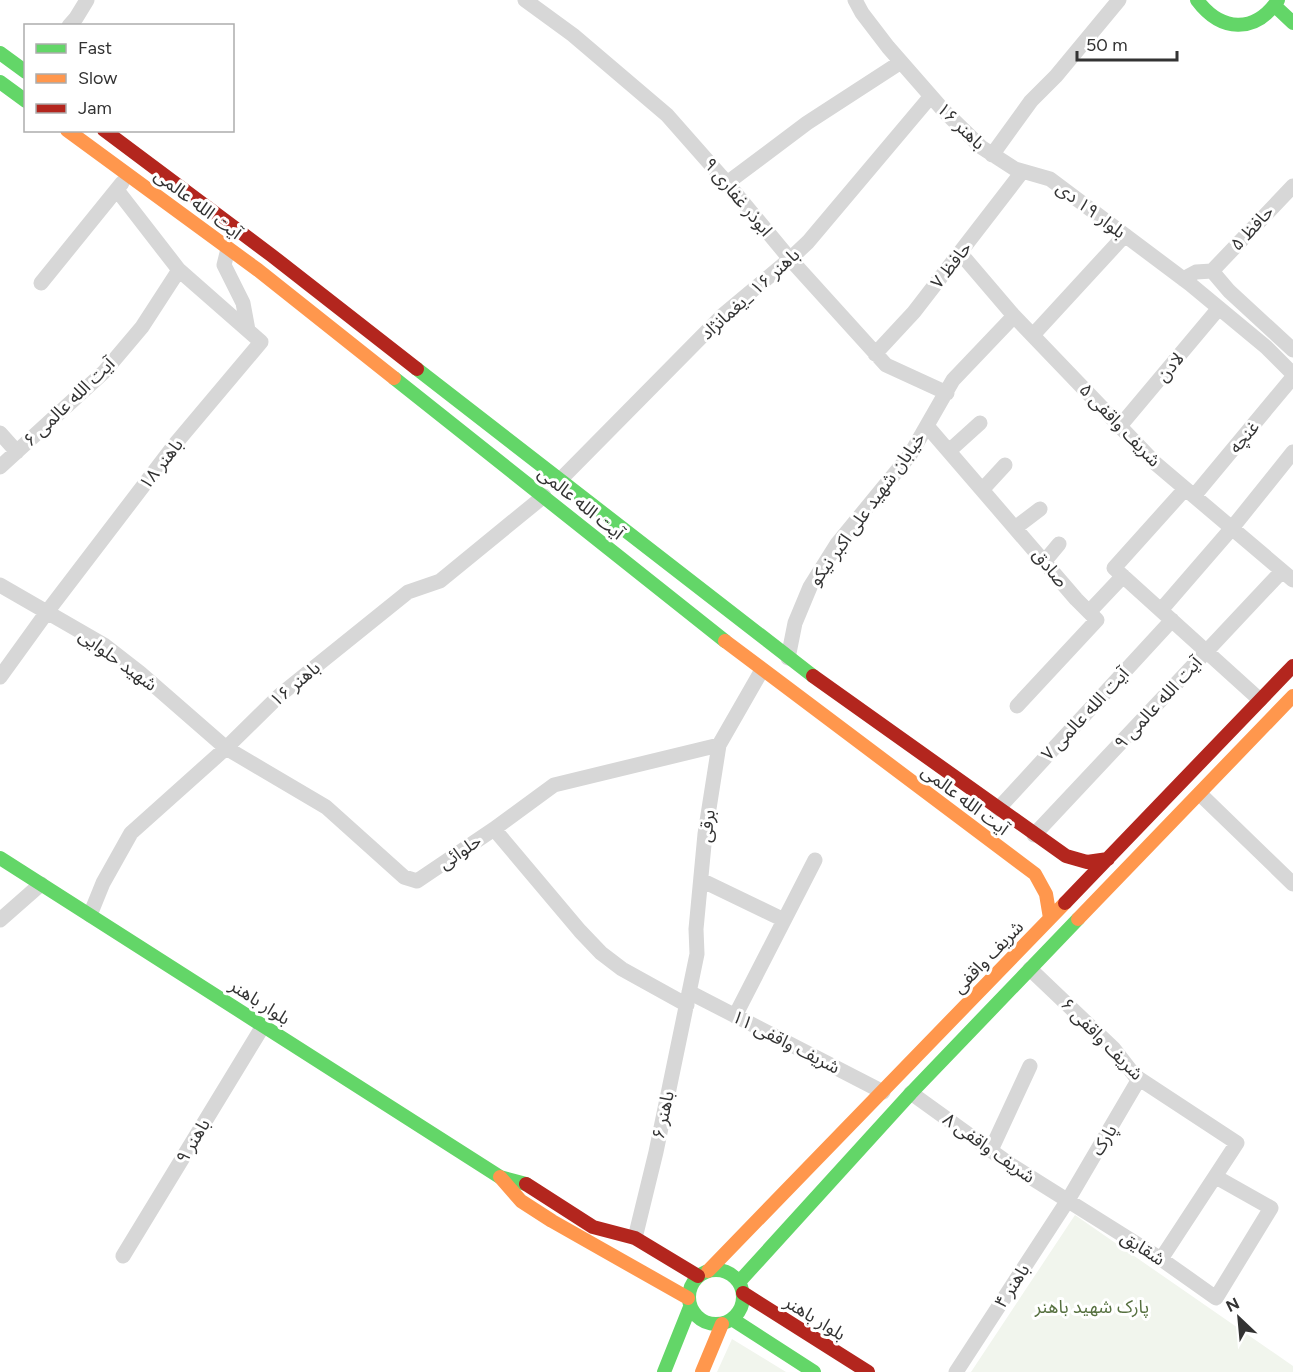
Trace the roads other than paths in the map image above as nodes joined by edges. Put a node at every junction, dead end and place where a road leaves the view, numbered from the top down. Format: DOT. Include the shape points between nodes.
graph roads {
  1 [pos="87,0"];
  2 [pos="525,0"];
  3 [pos="855,0"];
  4 [pos="1119,0"];
  5 [pos="1197,0"];
  6 [pos="1276,3"];
  7 [pos="77,23"];
  8 [pos="1293,23"];
  9 [pos="0,53"];
  10 [pos="21,62"];
  11 [pos="901,62"];
  12 [pos="0,82"];
  13 [pos="931,96"];
  14 [pos="24,99"];
  15 [pos="70,132"];
  16 [pos="107,132"];
  17 [pos="992,155"];
  18 [pos="1022,172"];
  19 [pos="129,175"];
  20 [pos="727,183"];
  21 [pos="1293,186"];
  22 [pos="117,190"];
  23 [pos="1125,235"];
  24 [pos="228,249"];
  25 [pos="961,254"];
  26 [pos="271,255"];
  27 [pos="790,259"];
  28 [pos="179,270"];
  29 [pos="258,270"];
  30 [pos="1212,271"];
  31 [pos="1183,279"];
  32 [pos="40,283"];
  33 [pos="1219,308"];
  34 [pos="1014,316"];
  35 [pos="248,330"];
  36 [pos="1033,335"];
  37 [pos="1293,350"];
  38 [pos="875,354"];
  39 [pos="1293,376"];
  40 [pos="946,393"];
  41 [pos="980,423"];
  42 [pos="927,426"];
  43 [pos="1120,426"];
  44 [pos="0,433"];
  45 [pos="949,451"];
  46 [pos="17,452"];
  47 [pos="1293,452"];
  48 [pos="1005,465"];
  49 [pos="0,467"];
  50 [pos="559,481"];
  51 [pos="982,490"];
  52 [pos="1190,492"];
  53 [pos="544,496"];
  54 [pos="1040,509"];
  55 [pos="1015,528"];
  56 [pos="1232,528"];
  57 [pos="1059,544"];
  58 [pos="1044,562"];
  59 [pos="1123,576"];
  60 [pos="1287,576"];
  61 [pos="0,585"];
  62 [pos="47,612"];
  63 [pos="1089,612"];
  64 [pos="1166,615"];
  65 [pos="1206,652"];
  66 [pos="788,658"];
  67 [pos="1293,666"];
  68 [pos="762,670"];
  69 [pos="0,677"];
  70 [pos="1293,696"];
  71 [pos="1260,700"];
  72 [pos="1017,706"];
  73 [pos="719,745"];
  74 [pos="226,748"];
  75 [pos="1200,794"];
  76 [pos="998,809"];
  77 [pos="494,829"];
  78 [pos="1034,835"];
  79 [pos="1050,846"];
  80 [pos="0,858"];
  81 [pos="1108,859"];
  82 [pos="815,860"];
  83 [pos="1046,869"];
  84 [pos="701,880"];
  85 [pos="41,884"];
  86 [pos="1293,884"];
  87 [pos="90,915"];
  88 [pos="1050,918"];
  89 [pos="0,920"];
  90 [pos="784,920"];
  91 [pos="1030,969"];
  92 [pos="688,999"];
  93 [pos="735,1016"];
  94 [pos="263,1026"];
  95 [pos="1030,1066"];
  96 [pos="1139,1079"];
  97 [pos="883,1092"];
  98 [pos="911,1093"];
  99 [pos="991,1150"];
  100 [pos="500,1177"];
  101 [pos="1216,1177"];
  102 [pos="1068,1200"];
  103 [pos="635,1238"];
  104 [pos="123,1256"];
  105 [pos="1161,1259"];
  106 [pos="703,1273"];
  107 [pos="741,1287"];
  108 [pos="689,1303"];
  109 [pos="727,1322"];
  110 [pos="664,1372"];
  111 [pos="702,1372"];
  112 [pos="814,1372"];
  113 [pos="868,1372"];
  114 [pos="956,1372"];
  1 -- 7 [label="street"];
  2 -- 20 [label="street, ابوذر غفاری ۹" via="573,35 667,115"];
  3 -- 11 [label="street, باهنر ۱۶"];
  4 -- 17 [label="street" via="1032,100"];
  5 -- 6 [label="main road" via="1212,18 1239,26 1259,20"];
  6 -- 8 [label="main road"];
  9 -- 10 [label="main road"];
  11 -- 13 [label="street, باهنر ۱۶"];
  11 -- 20 [label="street" via="807,123"];
  12 -- 14 [label="main road"];
  13 -- 17 [label="street, باهنر ۱۶"];
  13 -- 27 [label="street, باهنر ۱۶ _یغمانژاد"];
  15 -- 19 [label="main road, آیت الله عالمی"];
  16 -- 26 [label="main road, آیت الله عالمی"];
  17 -- 18 [label="street, بلوار ۱۹ دی"];
  18 -- 23 [label="street, بلوار ۱۹ دی" via="1050,179"];
  18 -- 25 [label="street, حافظ ۷"];
  19 -- 22 [label="street"];
  19 -- 24 [label="main road, آیت الله عالمی"];
  20 -- 27 [label="street, ابوذر غفاری ۹"];
  21 -- 30 [label="street, حافظ ۵"];
  22 -- 28 [label="street"];
  22 -- 32 [label="street"];
  23 -- 31 [label="street, بلوار ۱۹ دی"];
  23 -- 36 [label="street"];
  24 -- 29 [label="main road, آیت الله عالمی"];
  24 -- 35 [label="street" via="224,265 243,303"];
  25 -- 34 [label="street, شریف واقفی ۵"];
  25 -- 38 [label="street, حافظ ۷"];
  26 -- 29 [label="main road"];
  26 -- 50 [label="main road, آیت الله عالمی"];
  27 -- 38 [label="street, ابوذر غفاری ۹"];
  27 -- 50 [label="street, باهنر ۱۶ _یغمانژاد" via="723,315"];
  28 -- 35 [label="street"];
  28 -- 46 [label="street, آیت الله عالمی ۶" via="142,327 104,372"];
  29 -- 53 [label="main road, آیت الله عالمی"];
  30 -- 31 [label="street" via="1196,272"];
  30 -- 37 [label="street"];
  31 -- 33 [label="street, بلوار ۱۹ دی"];
  33 -- 39 [label="street, بلوار ۱۹ دی" via="1266,347"];
  33 -- 43 [label="street, لادن"];
  34 -- 36 [label="street, شریف واقفی ۵"];
  34 -- 40 [label="street, خیابان شهید علی اکبر نیکو" via="953,380"];
  35 -- 62 [label="street, باهنر ۱۸" via="261,342 176,443"];
  36 -- 43 [label="street, شریف واقفی ۵"];
  38 -- 40 [label="street, ابوذر غفاری ۹" via="886,365"];
  39 -- 52 [label="street, غنچه"];
  40 -- 42 [label="street, خیابان شهید علی اکبر نیکو"];
  41 -- 45 [label="street"];
  42 -- 45 [label="street, صادق"];
  42 -- 66 [label="street, خیابان شهید علی اکبر نیکو" via="910,455 837,544 810,587 795,623"];
  43 -- 52 [label="street, شریف واقفی ۵"];
  44 -- 46 [label="street"];
  45 -- 51 [label="street, صادق"];
  46 -- 49 [label="street, آیت الله عالمی ۶"];
  47 -- 56 [label="street, آیت الله عالمی ۷"];
  48 -- 51 [label="street"];
  50 -- 66 [label="main road, آیت الله عالمی"];
  51 -- 55 [label="street, صادق"];
  52 -- 56 [label="street, شریف واقفی ۵"];
  52 -- 59 [label="street, غنچه" via="1114,568"];
  53 -- 68 [label="main road, آیت الله عالمی"];
  53 -- 74 [label="street, باهنر ۱۶" via="440,581 408,592 280,695"];
  54 -- 55 [label="street"];
  55 -- 58 [label="street, صادق"];
  56 -- 60 [label="street, شریف واقفی ۵"];
  56 -- 64 [label="street, آیت الله عالمی ۷"];
  57 -- 58 [label="street"];
  58 -- 63 [label="street, صادق"];
  59 -- 63 [label="street"];
  59 -- 64 [label="street"];
  60 -- 65 [label="street, آیت الله عالمی ۹"];
  61 -- 62 [label="street, شهید حلوایی"];
  62 -- 69 [label="street, باهنر ۱۸"];
  62 -- 74 [label="street, شهید حلوایی" via="104,645 140,672"];
  63 -- 72 [label="street" via="1097,620"];
  64 -- 65 [label="street"];
  64 -- 76 [label="street, آیت الله عالمی ۷"];
  65 -- 71 [label="street"];
  65 -- 78 [label="street, آیت الله عالمی ۹"];
  66 -- 76 [label="main road, آیت الله عالمی"];
  67 -- 71 [label="main road, شریف واقفی"];
  68 -- 73 [label="street, برقی"];
  68 -- 83 [label="main road, آیت الله عالمی"];
  70 -- 75 [label="main road"];
  71 -- 81 [label="main road, شریف واقفی"];
  73 -- 77 [label="street, حلوائی" via="554,784"];
  73 -- 84 [label="street, برقی"];
  74 -- 77 [label="street, حلوائی" via="326,807 404,876 417,881"];
  74 -- 87 [label="street, باهنر ۱۶" via="131,833"];
  75 -- 86 [label="street"];
  75 -- 91 [label="main road"];
  76 -- 78 [label="main road, آیت الله عالمی"];
  77 -- 92 [label="street, شریف واقفی ۱۱" via="601,953 622,969"];
  78 -- 79 [label="main road, آیت الله عالمی"];
  79 -- 81 [label="main road, آیت الله عالمی" via="1086,862"];
  79 -- 83 [label="main road" via="1056,857"];
  80 -- 85 [label="main road, بلوار باهنر"];
  81 -- 88 [label="main road, شریف واقفی"];
  82 -- 90 [label="street"];
  83 -- 88 [label="main road, آیت الله عالمی"];
  84 -- 90 [label="street"];
  84 -- 92 [label="street, برقی" via="697,954"];
  85 -- 87 [label="main road, بلوار باهنر"];
  85 -- 89 [label="street"];
  87 -- 94 [label="main road, بلوار باهنر"];
  88 -- 97 [label="main road, شریف واقفی"];
  90 -- 93 [label="street"];
  91 -- 96 [label="street, شریف واقفی ۶" via="1114,1049"];
  91 -- 98 [label="main road"];
  92 -- 93 [label="street, شریف واقفی ۱۱"];
  92 -- 103 [label="street, باهنر ۶"];
  93 -- 97 [label="street, شریف واقفی ۱۱"];
  94 -- 100 [label="main road, بلوار باهنر"];
  94 -- 104 [label="street, باهنر ۹"];
  95 -- 99 [label="street"];
  96 -- 101 [label="street, شریف واقفی ۶" via="1238,1143"];
  96 -- 102 [label="street, پارک"];
  97 -- 106 [label="main road, شریف واقفی"];
  98 -- 99 [label="street, شریف واقفی ۸"];
  98 -- 107 [label="main road"];
  99 -- 102 [label="street, شریف واقفی ۸"];
  100 -- 103 [label="main road, بلوار باهنر" via="528,1185 593,1227"];
  100 -- 108 [label="main road, بلوار باهنر" via="521,1201"];
  101 -- 105 [label="street"];
  101 -- 105 [label="street, شقایق" via="1271,1208 1216,1298"];
  102 -- 105 [label="street, شقایق"];
  102 -- 114 [label="street, باهنر ۴"];
  103 -- 106 [label="main road, بلوار باهنر"];
  106 -- 107 [label="main road" via="720,1270 731,1274"];
  106 -- 108 [label="main road" via="690,1286"];
  107 -- 109 [label="main road" via="743,1303"];
  107 -- 113 [label="main road, بلوار باهنر"];
  108 -- 109 [label="main road" via="697,1318 709,1324"];
  108 -- 110 [label="main road"];
  109 -- 111 [label="main road"];
  109 -- 112 [label="main road"];
}
